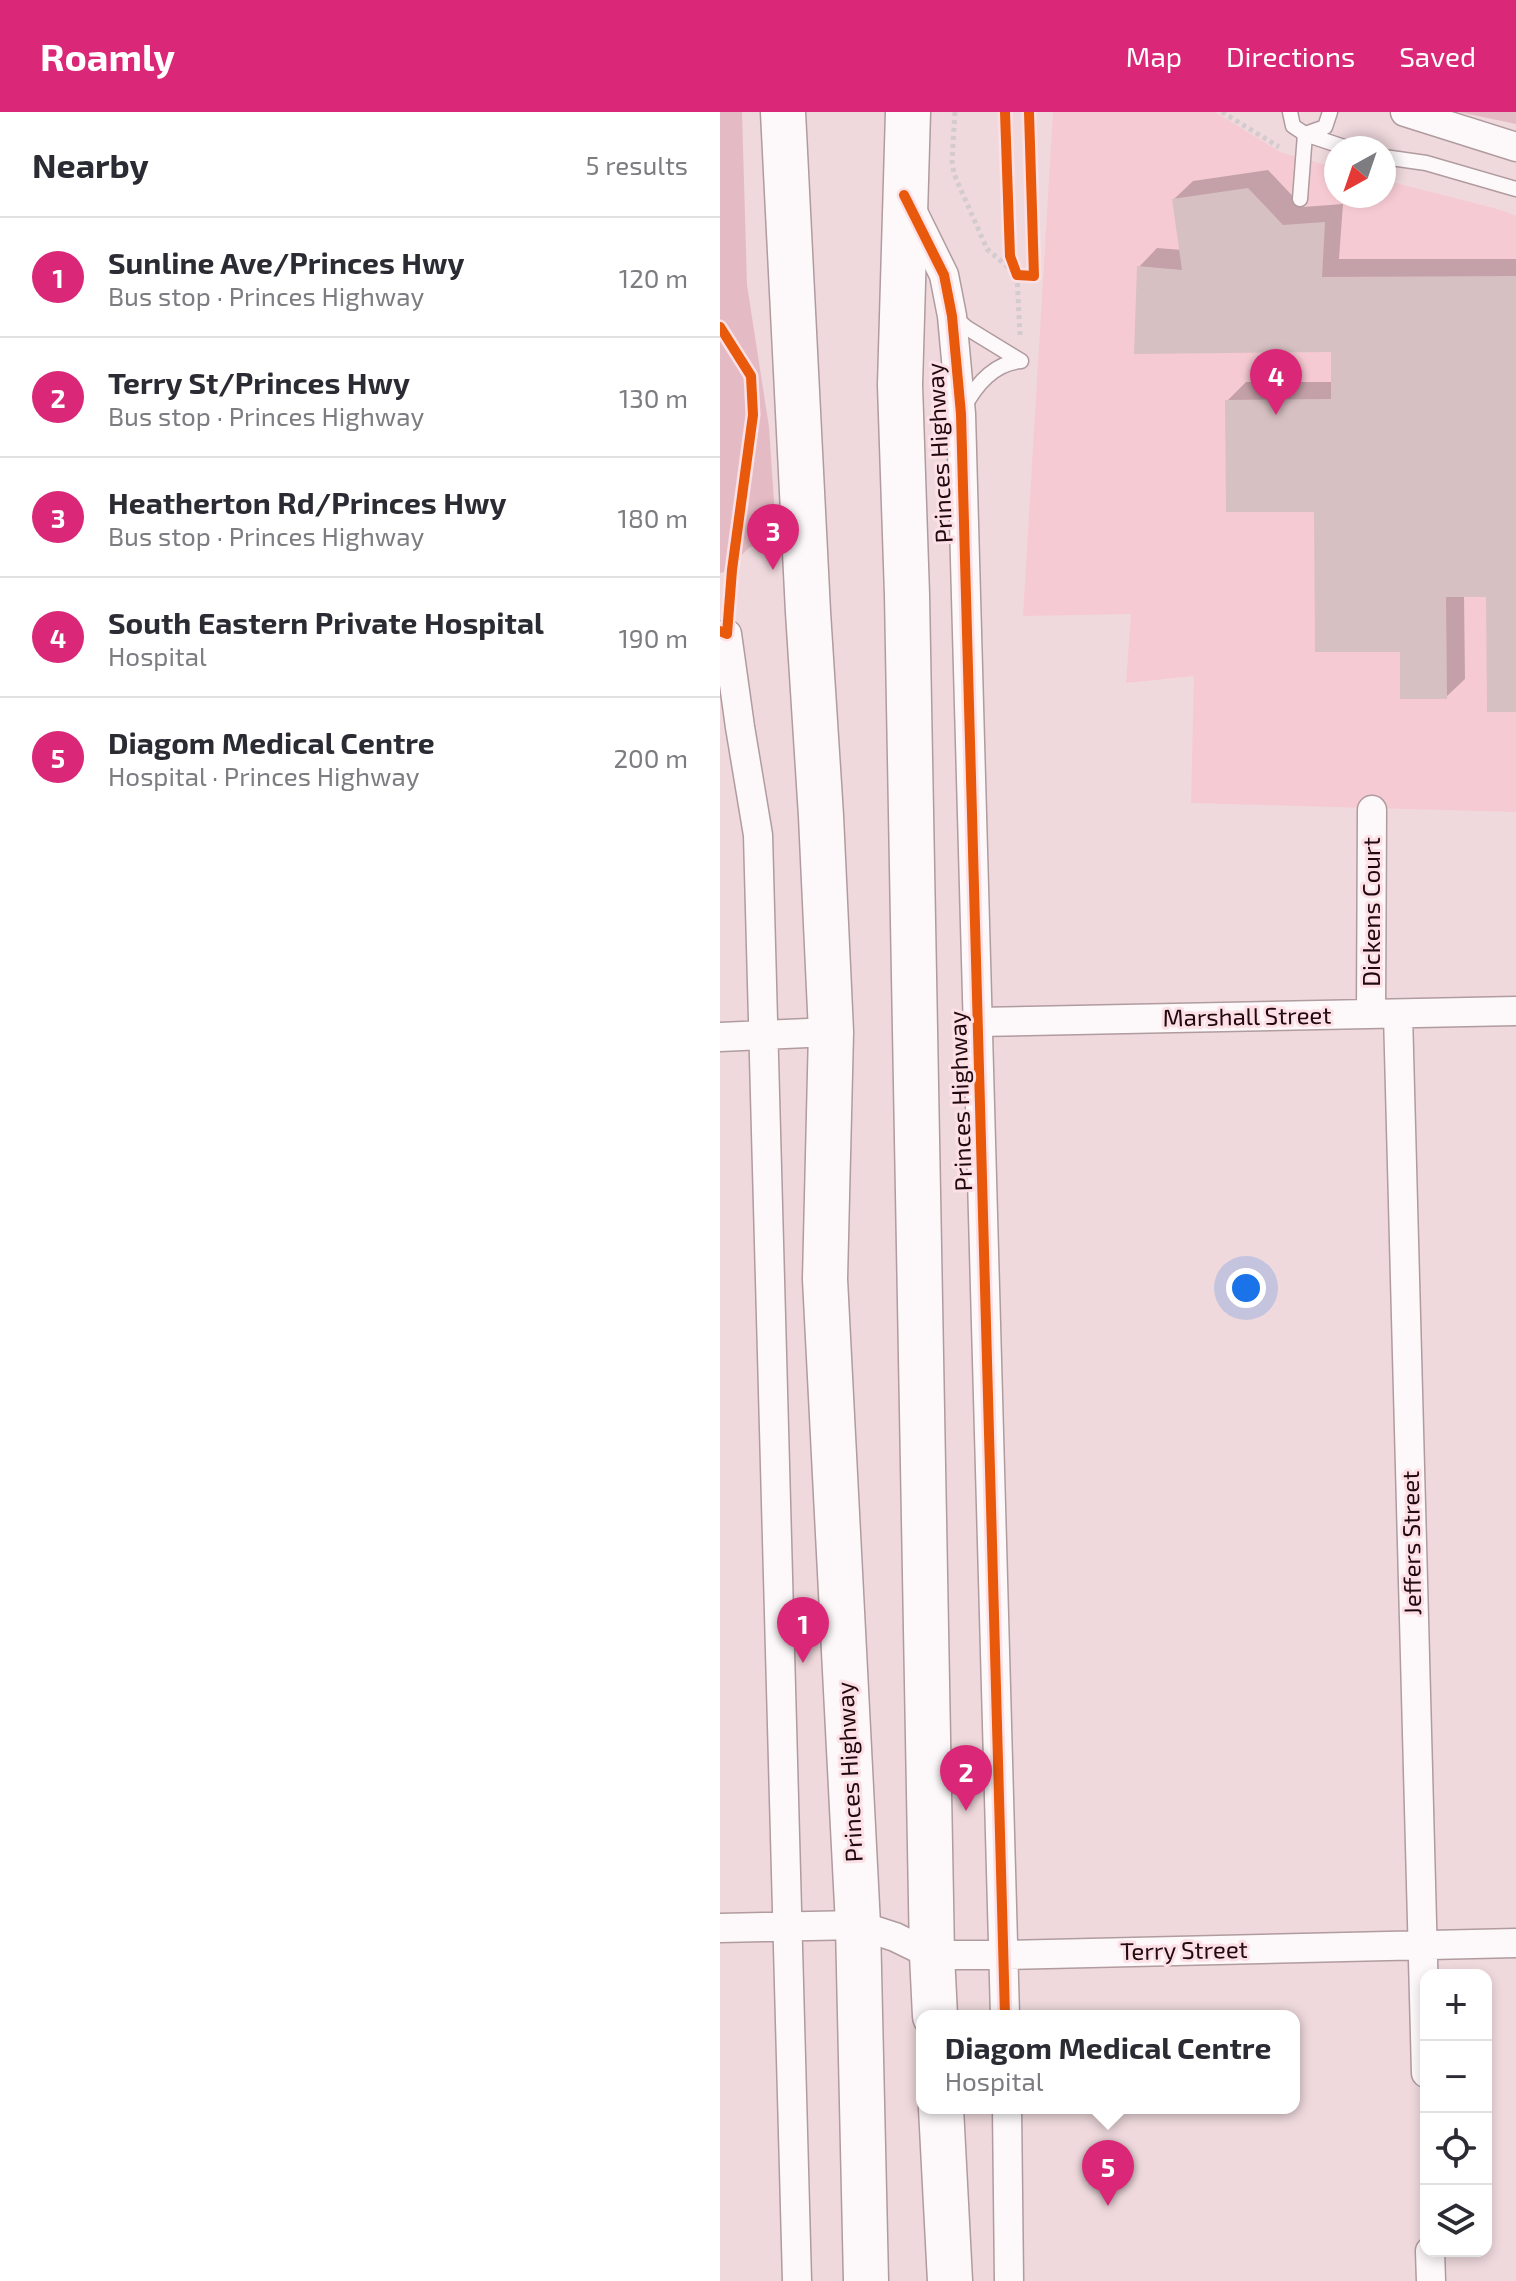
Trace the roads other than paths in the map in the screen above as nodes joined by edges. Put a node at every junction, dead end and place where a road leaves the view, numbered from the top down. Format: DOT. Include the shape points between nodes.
graph roads {
  1 [pos="783,112"];
  2 [pos="908,112"];
  3 [pos="1290,112"];
  4 [pos="1330,112"];
  5 [pos="1405,112"];
  6 [pos="1305,134"];
  7 [pos="1324,140"];
  8 [pos="1516,147"];
  9 [pos="1396,159"];
  10 [pos="1516,189"];
  11 [pos="904,195"];
  12 [pos="1300,199"];
  13 [pos="952,316"];
  14 [pos="961,414"];
  15 [pos="727,634"];
  16 [pos="1372,810"];
  17 [pos="1516,1011"];
  18 [pos="1385,1014"];
  19 [pos="978,1022"];
  20 [pos="831,1032"];
  21 [pos="765,1036"];
  22 [pos="720,1037"];
  23 [pos="858,1925"];
  24 [pos="788,1926"];
  25 [pos="720,1928"];
  26 [pos="1516,1943"];
  27 [pos="1423,1946"];
  28 [pos="932,1955"];
  29 [pos="1004,1955"];
  30 [pos="935,2010"];
  31 [pos="1005,2010"];
  32 [pos="1425,2041"];
  33 [pos="941,2114"];
  34 [pos="1007,2114"];
  35 [pos="1430,2257"];
  36 [pos="797,2281"];
  37 [pos="866,2281"];
  38 [pos="950,2281"];
  39 [pos="1009,2281"];
  40 [pos="1431,2281"];
  1 -- 20 [label="highway, Princes Highway"];
  2 -- 11 [label="highway, Princes Highway"];
  3 -- 6 [label="lane" via="1293,126"];
  4 -- 6 [label="lane" via="1325,127"];
  5 -- 8 [label="street"];
  6 -- 7 [label="lane"];
  6 -- 12 [label="lane"];
  9 -- 10 [label="lane"];
  11 -- 13 [label="street, Princes Highway" via="944,275"];
  11 -- 28 [label="highway, Princes Highway" via="900,385"];
  13 -- 14 [label="street, Princes Highway"];
  13 -- 14 [label="lane" via="1021,361 994,370"];
  14 -- 19 [label="street, Princes Highway"];
  15 -- 21 [label="street" via="758,835"];
  16 -- 18 [label="street, Dickens Court"];
  17 -- 18 [label="street, Marshall Street"];
  18 -- 19 [label="street, Marshall Street"];
  18 -- 27 [label="street, Jeffers Street"];
  19 -- 29 [label="street, Princes Highway"];
  20 -- 21 [label="street"];
  20 -- 23 [label="highway, Princes Highway" via="825,1279"];
  21 -- 22 [label="street"];
  21 -- 24 [label="street"];
  23 -- 24 [label="street, Terry Street"];
  23 -- 28 [label="street, Terry Street"];
  23 -- 37 [label="highway, Princes Highway"];
  24 -- 25 [label="street, Terry Street"];
  24 -- 36 [label="street"];
  26 -- 27 [label="street, Terry Street"];
  27 -- 29 [label="street, Terry Street"];
  27 -- 32 [label="street, Jeffers Street"];
  28 -- 29 [label="street, Terry Street"];
  28 -- 30 [label="highway, Princes Highway"];
  29 -- 31 [label="street, Princes Highway"];
  33 -- 38 [label="highway"];
  34 -- 39 [label="street"];
  35 -- 40 [label="street"];
}
